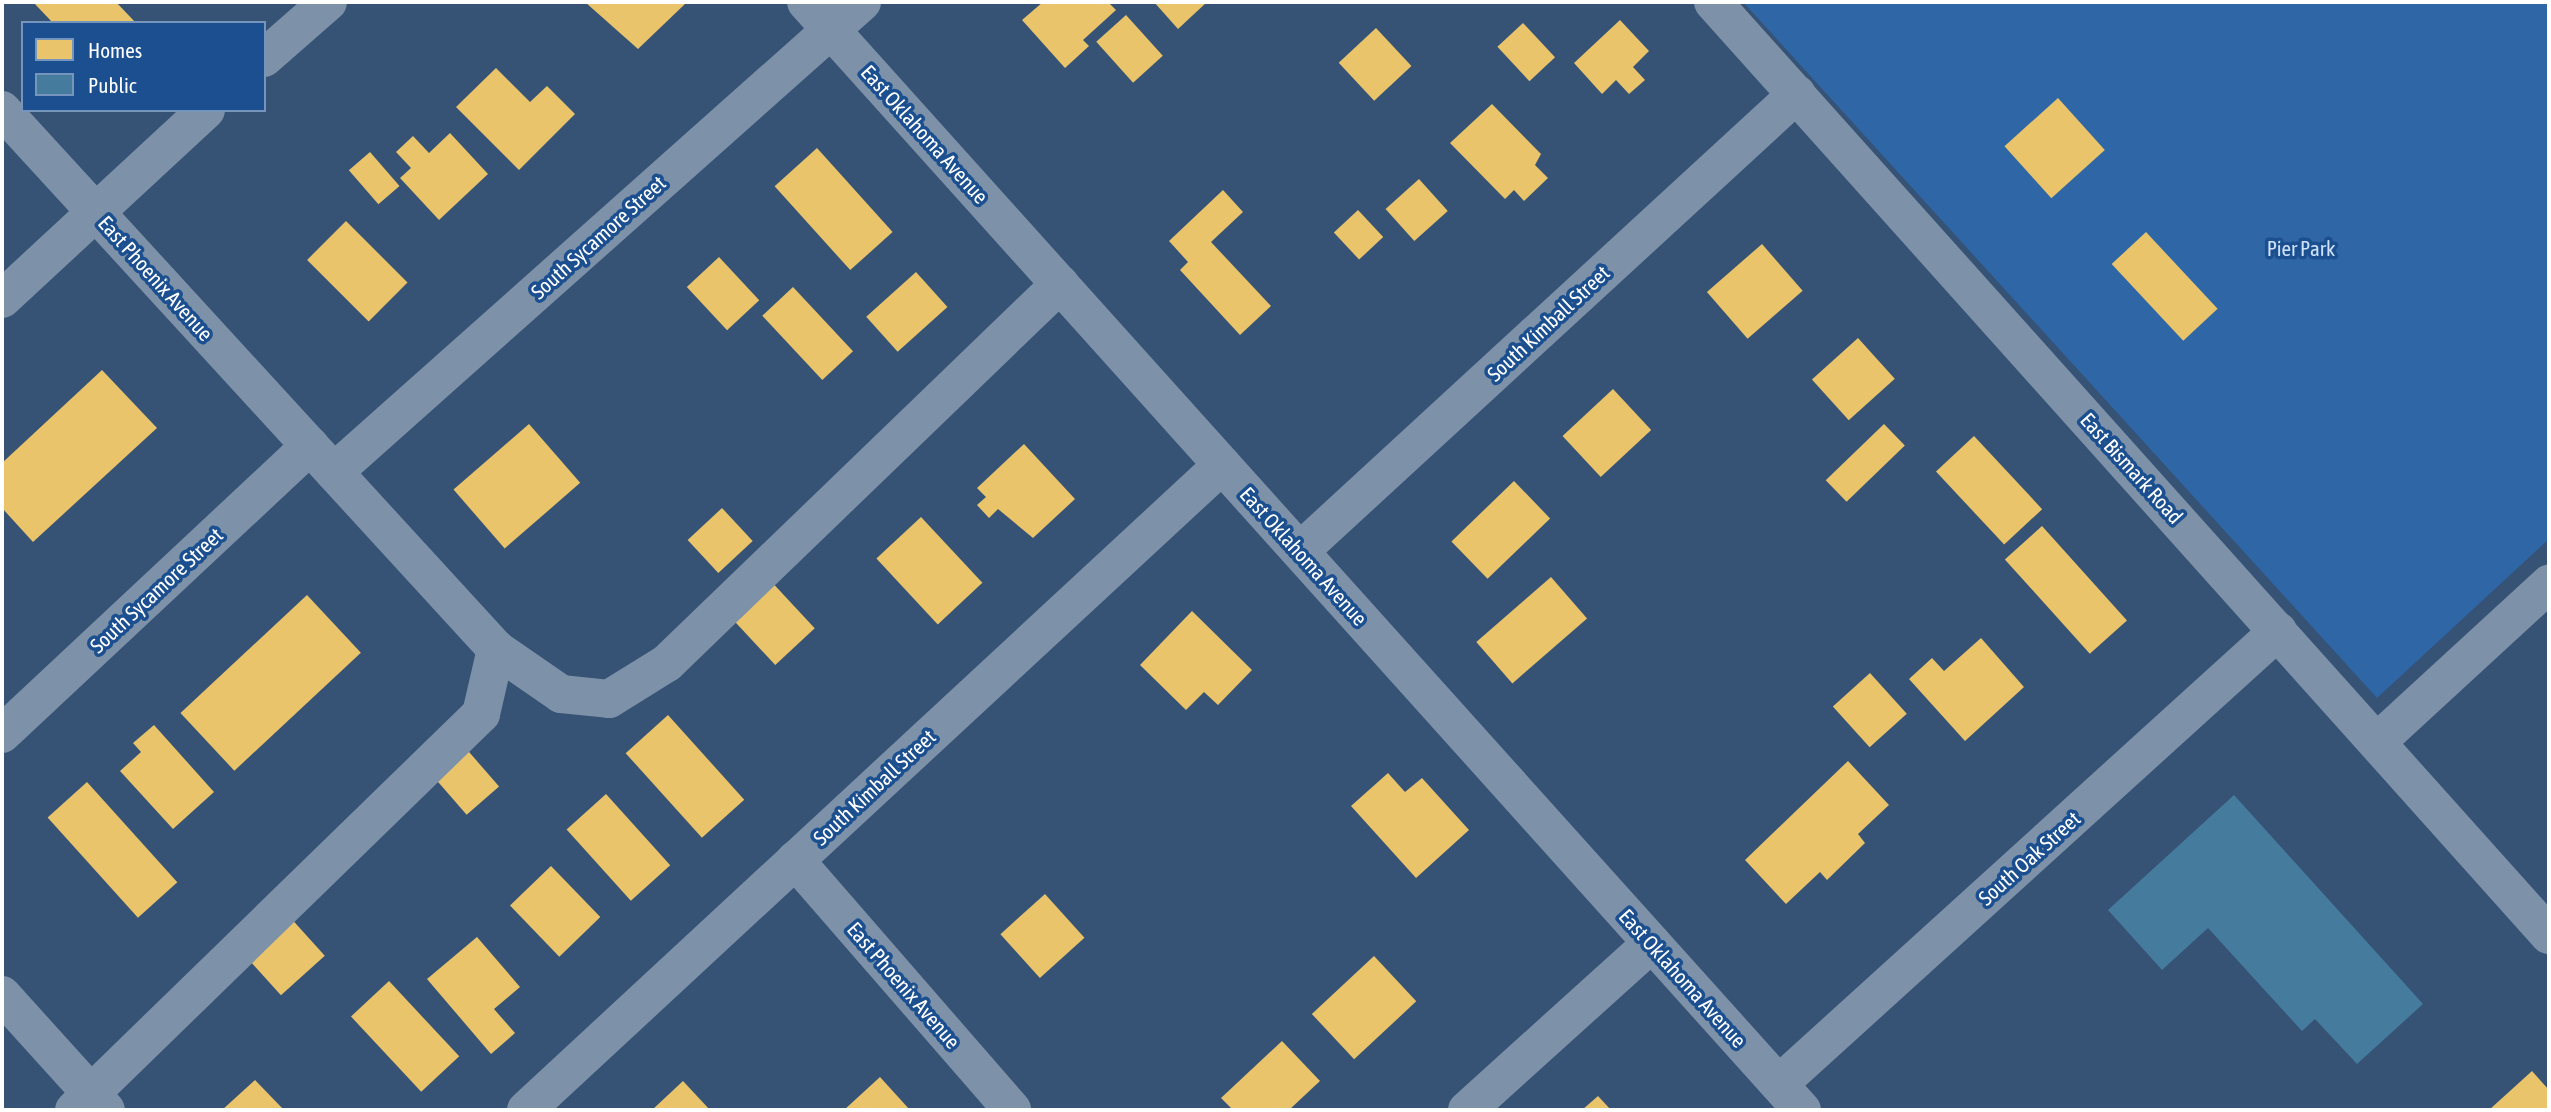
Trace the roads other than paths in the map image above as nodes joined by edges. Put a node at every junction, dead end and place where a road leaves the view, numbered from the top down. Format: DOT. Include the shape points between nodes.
graph roads {
  1 [pos="328,2"];
  2 [pos="806,2"];
  3 [pos="862,2"];
  4 [pos="1713,2"];
  5 [pos="832,31"];
  6 [pos="266,56"];
  7 [pos="1797,94"];
  8 [pos="2,110"];
  9 [pos="204,112"];
  10 [pos="94,210"];
  11 [pos="1060,284"];
  12 [pos="2,299"];
  13 [pos="322,459"];
  14 [pos="1222,465"];
  15 [pos="1300,551"];
  16 [pos="2549,584"];
  17 [pos="2278,631"];
  18 [pos="496,649"];
  19 [pos="2,734"];
  20 [pos="2377,742"];
  21 [pos="795,860"];
  22 [pos="2549,935"];
  23 [pos="1653,943"];
  24 [pos="2,995"];
  25 [pos="1791,1097"];
  26 [pos="91,1105"];
  27 [pos="526,1110"];
  28 [pos="1013,1110"];
  29 [pos="1467,1110"];
  1 -- 6 [label="street"];
  2 -- 5 [label="street, East Oklahoma Avenue"];
  3 -- 5 [label="street, South Sycamore Street"];
  4 -- 7 [label="street, East Bismark Road"];
  5 -- 11 [label="street, East Oklahoma Avenue"];
  5 -- 13 [label="street, South Sycamore Street"];
  7 -- 15 [label="street, South Kimball Street"];
  7 -- 17 [label="street, East Bismark Road"];
  8 -- 10 [label="street, East Phoenix Avenue"];
  9 -- 10 [label="street"];
  10 -- 12 [label="street"];
  10 -- 13 [label="street, East Phoenix Avenue"];
  11 -- 14 [label="street, East Oklahoma Avenue"];
  11 -- 18 [label="street, East Phoenix Avenue" via="667,663 608,699 561,694"];
  13 -- 18 [label="street, East Phoenix Avenue"];
  13 -- 19 [label="street, South Sycamore Street"];
  14 -- 15 [label="street, East Oklahoma Avenue"];
  14 -- 21 [label="street, South Kimball Street"];
  15 -- 23 [label="street, East Oklahoma Avenue"];
  16 -- 20 [label="street"];
  17 -- 20 [label="street, East Bismark Road"];
  17 -- 25 [label="street, South Oak Street"];
  18 -- 26 [label="street" via="481,714"];
  20 -- 22 [label="street, East Bismark Road"];
  21 -- 27 [label="street, South Kimball Street"];
  21 -- 28 [label="street, East Phoenix Avenue"];
  23 -- 25 [label="street, East Oklahoma Avenue"];
  23 -- 29 [label="street"];
  24 -- 26 [label="street"];
}
